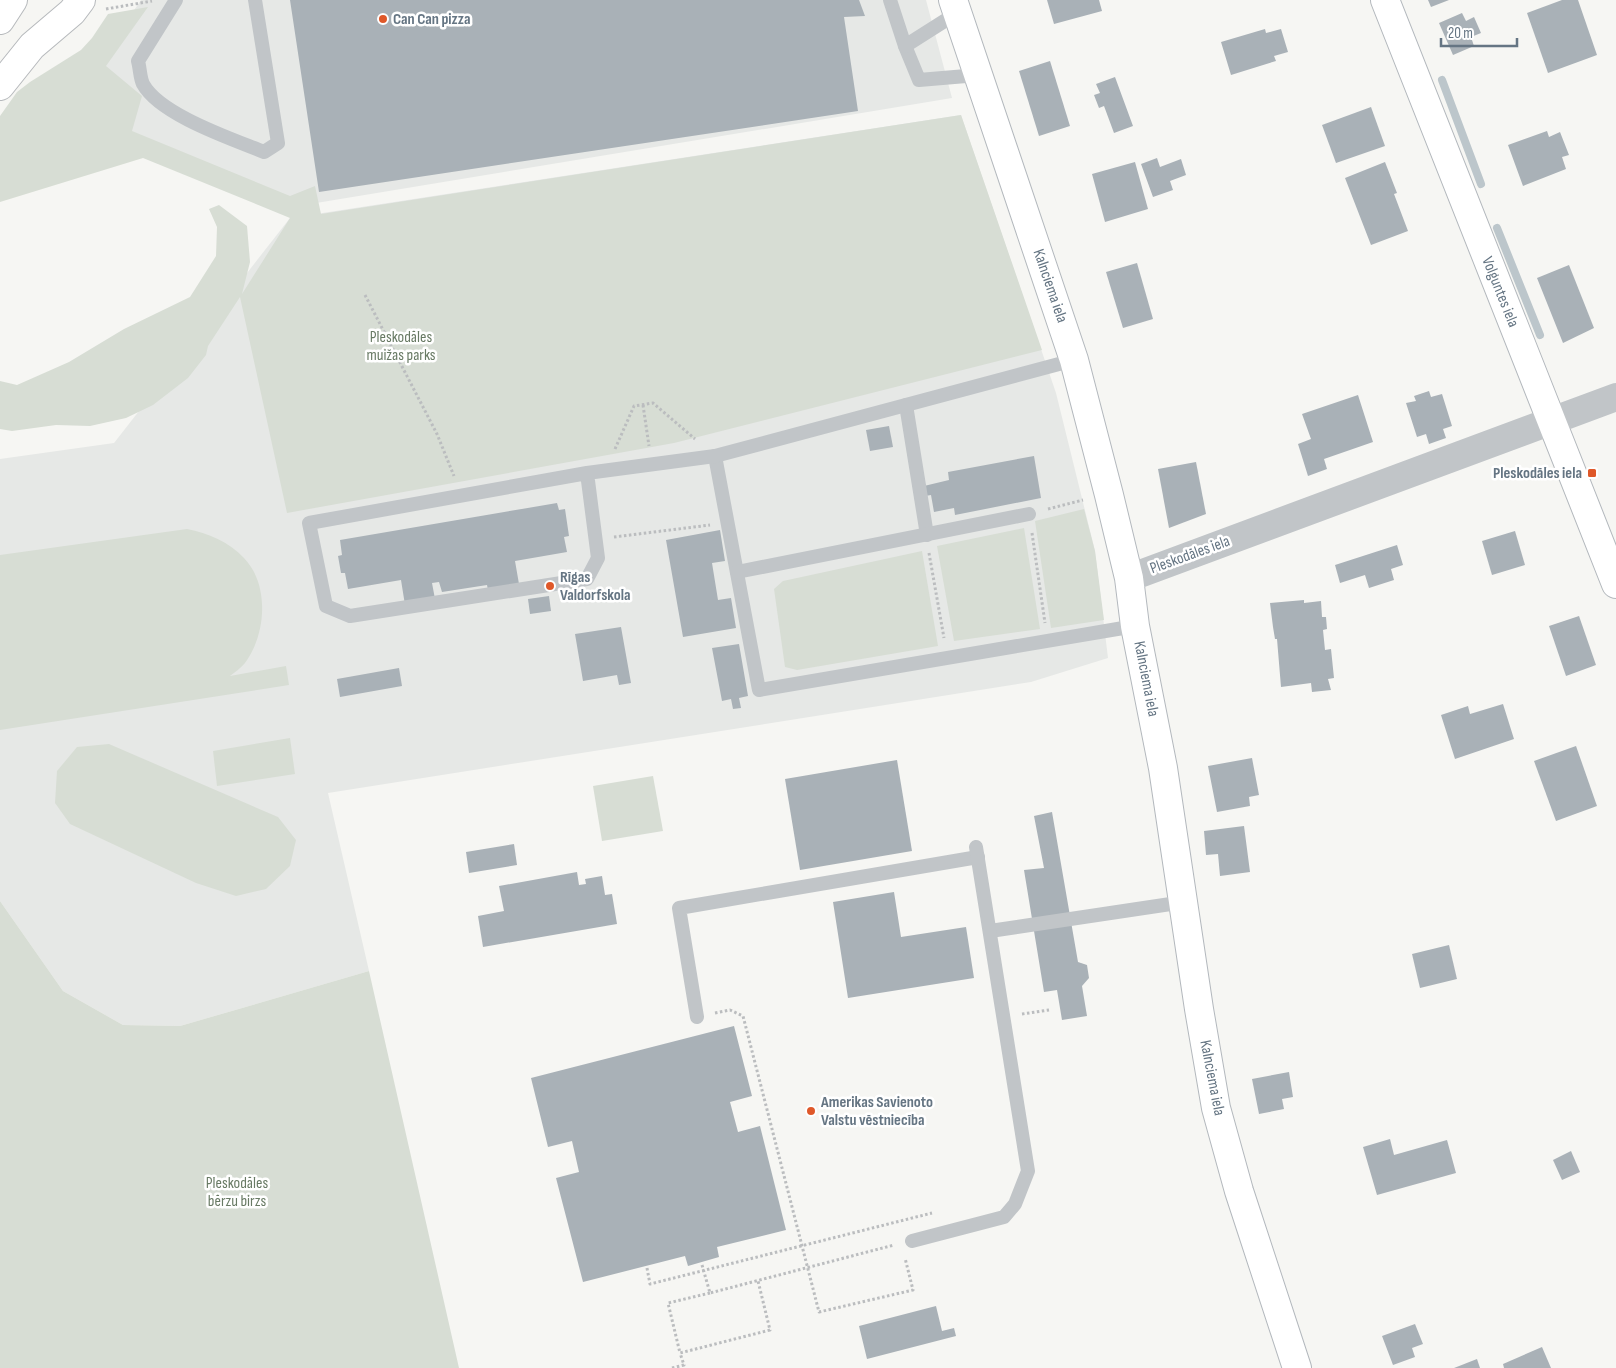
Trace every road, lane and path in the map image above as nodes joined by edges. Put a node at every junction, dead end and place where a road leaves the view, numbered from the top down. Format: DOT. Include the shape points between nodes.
graph roads {
  1 [pos="13,0"];
  2 [pos="160,0"];
  3 [pos="176,0"];
  4 [pos="255,0"];
  5 [pos="890,0"];
  6 [pos="1385,0"];
  7 [pos="92,5"];
  8 [pos="955,6"];
  9 [pos="0,20"];
  10 [pos="905,46"];
  11 [pos="978,76"];
  12 [pos="0,86"];
  13 [pos="365,295"];
  14 [pos="1074,360"];
  15 [pos="1616,397"];
  16 [pos="643,405"];
  17 [pos="906,405"];
  18 [pos="1552,422"];
  19 [pos="715,456"];
  20 [pos="652,464"];
  21 [pos="606,470"];
  22 [pos="587,473"];
  23 [pos="462,496"];
  24 [pos="1091,498"];
  25 [pos="1029,514"];
  26 [pos="728,522"];
  27 [pos="926,535"];
  28 [pos="596,540"];
  29 [pos="737,572"];
  30 [pos="1129,578"];
  31 [pos="1616,584"];
  32 [pos="1135,626"];
  33 [pos="1048,641"];
  34 [pos="947,658"];
  35 [pos="1184,902"];
  36 [pos="990,931"];
  37 [pos="1049,1010"];
  38 [pos="697,1017"];
  39 [pos="1005,1018"];
  40 [pos="933,1213"];
  41 [pos="907,1242"];
  42 [pos="802,1245"];
  43 [pos="702,1265"];
  44 [pos="646,1268"];
  45 [pos="808,1268"];
  46 [pos="703,1270"];
  47 [pos="758,1281"];
  48 [pos="710,1293"];
  49 [pos="680,1353"];
  50 [pos="672,1368"];
  51 [pos="1297,1368"];
  1 -- 9 [label="main road"];
  2 -- 7 [label="path"];
  3 -- 4 [label="lane" via="138,61 142,82 153,98 187,120 264,152 278,143"];
  5 -- 10 [label="lane"];
  6 -- 18 [label="main road, Volguntes iela"];
  7 -- 12 [label="main road" via="72,12 32,46"];
  8 -- 10 [label="lane"];
  8 -- 11 [label="main road, Kalnciema iela"];
  10 -- 11 [label="lane" via="919,80"];
  11 -- 14 [label="main road, Kalnciema iela"];
  13 -- 23 [label="path" via="437,434"];
  14 -- 17 [label="lane"];
  14 -- 30 [label="main road, Kalnciema iela"];
  15 -- 18 [label="street, Pleskodāles iela"];
  16 -- 19 [label="path" via="653,403"];
  16 -- 20 [label="path"];
  16 -- 21 [label="path" via="634,406"];
  17 -- 19 [label="lane"];
  17 -- 27 [label="lane"];
  18 -- 30 [label="street, Pleskodāles iela"];
  18 -- 31 [label="main road, Volguntes iela"];
  19 -- 20 [label="lane"];
  19 -- 26 [label="lane"];
  20 -- 21 [label="lane"];
  21 -- 22 [label="lane"];
  22 -- 23 [label="lane"];
  22 -- 28 [label="lane"];
  23 -- 28 [label="lane" via="310,523 326,606 350,616 587,579 598,558"];
  24 -- 25 [label="path"];
  25 -- 27 [label="lane"];
  25 -- 33 [label="path"];
  26 -- 28 [label="path"];
  26 -- 29 [label="lane"];
  27 -- 29 [label="lane"];
  27 -- 34 [label="path"];
  29 -- 34 [label="lane" via="759,690"];
  30 -- 32 [label="main road, Kalnciema iela"];
  32 -- 33 [label="lane"];
  32 -- 35 [label="main road, Kalnciema iela" via="1163,768"];
  33 -- 34 [label="lane"];
  35 -- 36 [label="lane"];
  35 -- 51 [label="main road, Kalnciema iela" via="1216,1108 1239,1191"];
  36 -- 38 [label="lane" via="977,852 679,908"];
  36 -- 39 [label="lane"];
  37 -- 39 [label="path"];
  38 -- 42 [label="path" via="730,1010 743,1016"];
  39 -- 41 [label="lane" via="1027,1161 1023,1188 1004,1217"];
  40 -- 42 [label="path"];
  41 -- 45 [label="path"];
  41 -- 45 [label="path" via="913,1290 819,1312"];
  42 -- 45 [label="path"];
  42 -- 46 [label="path"];
  43 -- 46 [label="path"];
  44 -- 46 [label="path" via="650,1284"];
  45 -- 47 [label="path"];
  46 -- 48 [label="path"];
  47 -- 48 [label="path"];
  47 -- 49 [label="path" via="770,1330"];
  48 -- 49 [label="path" via="668,1303"];
  49 -- 50 [label="path" via="684,1365"];
}
